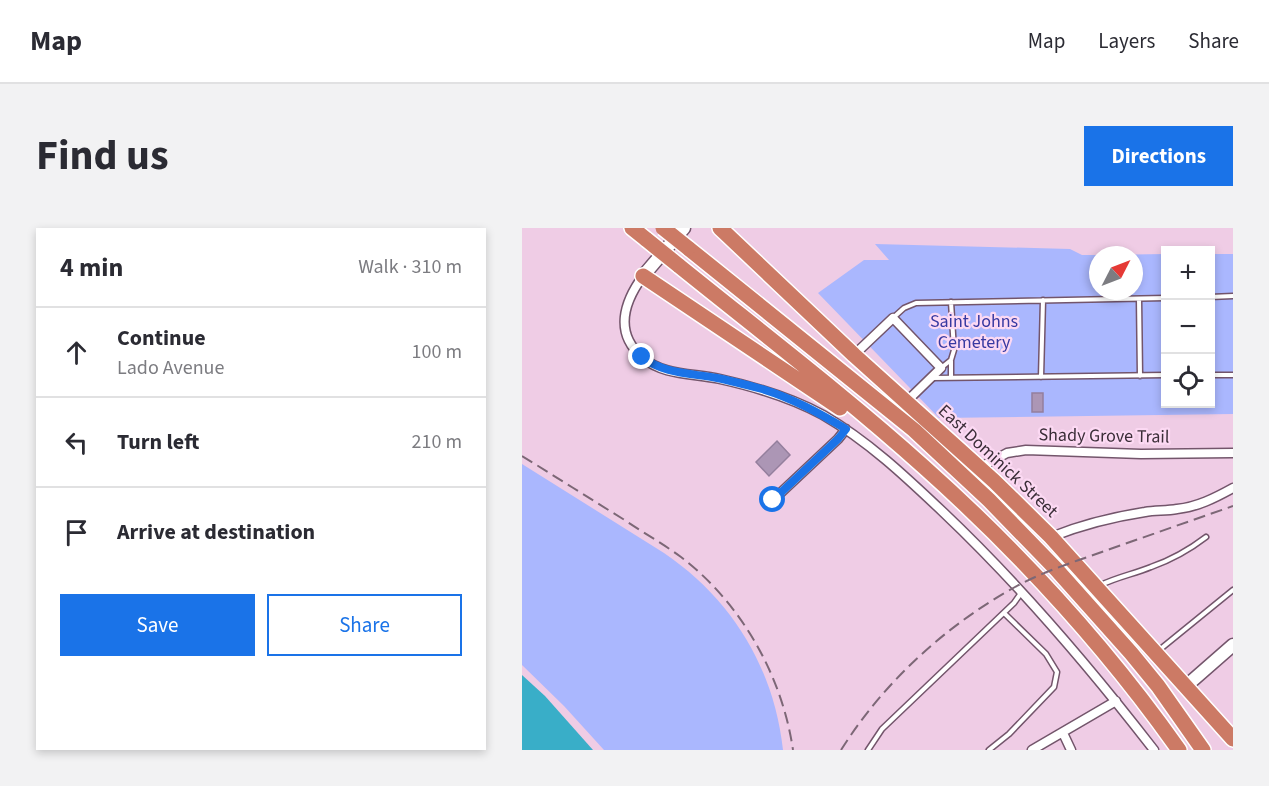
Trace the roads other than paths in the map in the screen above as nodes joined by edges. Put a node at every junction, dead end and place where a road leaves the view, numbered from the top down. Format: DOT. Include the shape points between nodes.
graph roads {
  1 [pos="632,228"];
  2 [pos="663,228"];
  3 [pos="684,228"];
  4 [pos="720,228"];
  5 [pos="643,276"];
  6 [pos="1233,296"];
  7 [pos="1215,297"];
  8 [pos="1161,298"];
  9 [pos="1143,299"];
  10 [pos="1043,300"];
  11 [pos="1089,300"];
  12 [pos="1139,300"];
  13 [pos="951,302"];
  14 [pos="893,318"];
  15 [pos="854,355"];
  16 [pos="951,360"];
  17 [pos="941,368"];
  18 [pos="1140,375"];
  19 [pos="1161,375"];
  20 [pos="1215,375"];
  21 [pos="1233,375"];
  22 [pos="1041,377"];
  23 [pos="931,378"];
  24 [pos="951,378"];
  25 [pos="906,402"];
  26 [pos="846,429"];
  27 [pos="1233,453"];
  28 [pos="924,467"];
  29 [pos="979,468"];
  30 [pos="1233,488"];
  31 [pos="773,500"];
  32 [pos="1051,537"];
  33 [pos="1206,537"];
  34 [pos="1097,587"];
  35 [pos="1233,590"];
  36 [pos="1022,592"];
  37 [pos="1004,613"];
  38 [pos="1233,645"];
  39 [pos="1155,654"];
  40 [pos="1185,687"];
  41 [pos="1116,701"];
  42 [pos="1063,733"];
  43 [pos="1233,740"];
  44 [pos="1202,748"];
  45 [pos="868,750"];
  46 [pos="989,750"];
  47 [pos="1032,750"];
  48 [pos="1071,750"];
  49 [pos="1154,750"];
  50 [pos="1179,750"];
  1 -- 28 [label="highway, bridge"];
  2 -- 44 [label="highway, bridge" via="841,370 964,475 1063,577 1158,686"];
  3 -- 5 [label="main road"];
  4 -- 15 [label="highway, East Dominick Street"];
  5 -- 26 [label="street" via="631,292 624,320 632,347 642,357 666,370 717,378 778,395"];
  5 -- 28 [label="highway"];
  6 -- 7 [label="lane"];
  8 -- 9 [label="lane"];
  10 -- 11 [label="lane"];
  10 -- 13 [label="lane"];
  10 -- 22 [label="lane"];
  12 -- 18 [label="lane"];
  13 -- 14 [label="lane" via="911,304"];
  13 -- 16 [label="lane"];
  14 -- 15 [label="street"];
  14 -- 17 [label="street"];
  15 -- 25 [label="highway, East Dominick Street"];
  16 -- 17 [label="lane"];
  16 -- 24 [label="lane"];
  17 -- 23 [label="street"];
  18 -- 19 [label="lane"];
  18 -- 22 [label="lane"];
  20 -- 21 [label="lane"];
  22 -- 24 [label="lane"];
  23 -- 24 [label="lane"];
  23 -- 25 [label="street"];
  25 -- 29 [label="highway, East Dominick Street"];
  26 -- 31 [label="street"];
  26 -- 36 [label="street" via="906,476"];
  27 -- 29 [label="street, Shady Grove Trail" via="1026,450 1007,453"];
  28 -- 50 [label="highway" via="1078,623"];
  29 -- 32 [label="highway, East Dominick Street"];
  30 -- 32 [label="street" via="1201,504 1095,522"];
  32 -- 34 [label="highway, East Dominick Street"];
  33 -- 34 [label="lane" via="1173,558"];
  34 -- 39 [label="highway, East Dominick Street"];
  35 -- 39 [label="lane"];
  36 -- 37 [label="lane"];
  36 -- 41 [label="street"];
  37 -- 45 [label="lane" via="882,729"];
  37 -- 46 [label="lane" via="1046,654 1057,672 1054,687"];
  38 -- 40 [label="main road"];
  39 -- 40 [label="highway, East Dominick Street"];
  40 -- 43 [label="highway, East Dominick Street"];
  41 -- 42 [label="street"];
  41 -- 49 [label="street"];
  42 -- 47 [label="street"];
  42 -- 48 [label="street"];
}
